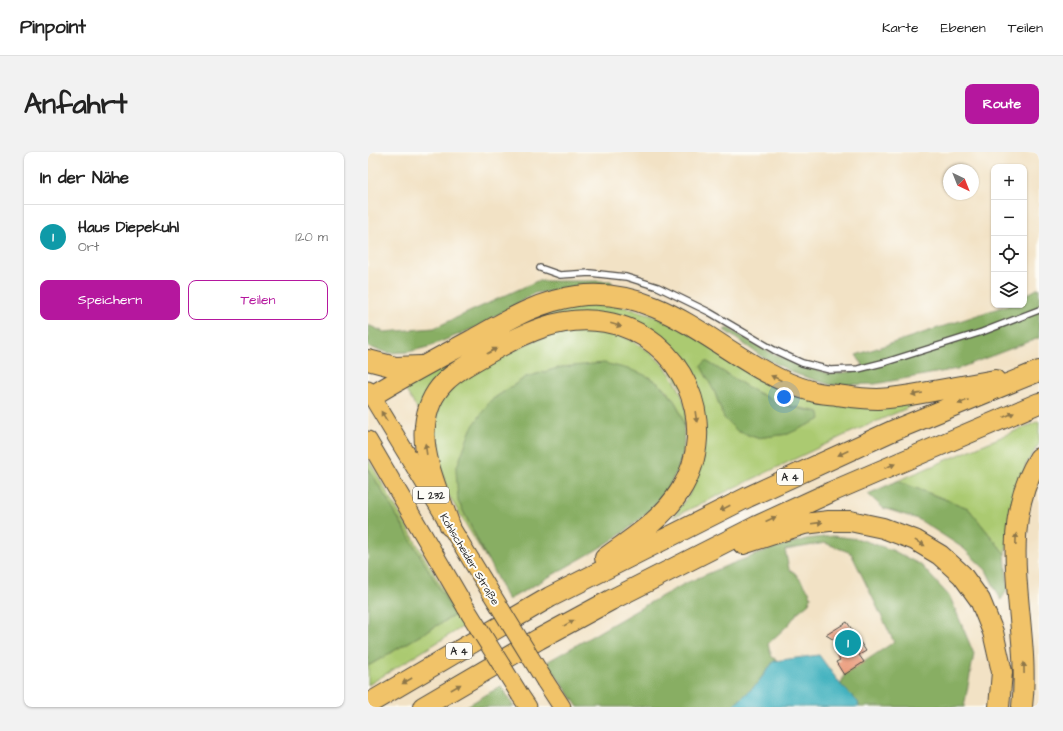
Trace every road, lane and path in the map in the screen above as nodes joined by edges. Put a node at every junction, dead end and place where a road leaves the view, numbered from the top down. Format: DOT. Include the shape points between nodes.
graph roads {
  1 [pos="540,268"];
  2 [pos="1039,310"];
  3 [pos="368,360"];
  4 [pos="423,366"];
  5 [pos="1038,372"];
  6 [pos="369,395"];
  7 [pos="1039,403"];
  8 [pos="368,440"];
  9 [pos="1039,458"];
  10 [pos="450,526"];
  11 [pos="686,562"];
  12 [pos="550,598"];
  13 [pos="524,701"];
  14 [pos="368,704"];
  15 [pos="423,707"];
  16 [pos="562,707"];
  17 [pos="999,707"];
  18 [pos="1022,707"];
  1 -- 2 [label="lane" via="560,275 590,273 626,277 658,287 704,309 774,350 802,363 830,370 858,369 886,362 982,332"];
  3 -- 4 [label="highway" via="395,366"];
  5 -- 4 [label="highway, one-way" via="891,398 824,394 771,376 672,314 635,301 601,296 579,296 533,308"];
  4 -- 6 [label="highway"];
  5 -- 12 [label="highway, A 4, one-way" via="892,431 748,497"];
  10 -- 6 [label="main road, Kohlscheider Straße / L 232, one-way"];
  11 -- 7 [label="highway, A 4, one-way" via="831,492"];
  8 -- 13 [label="main road, L 232, bridge" via="466,608"];
  18 -- 9 [label="highway, one-way" via="1025,669 1016,569 1017,523 1027,483"];
  10 -- 12 [label="highway, one-way" via="427,458 424,428 431,400 446,379 526,333 558,323 605,322 630,330 655,344 680,372 694,403 698,437 693,467 680,492 656,520"];
  10 -- 16 [label="main road, Kohlscheider Straße / L 232, bridge"];
  15 -- 11 [label="highway, A 4, one-way" via="552,632"];
  11 -- 17 [label="highway, one-way" via="804,524 829,521 857,522 884,528 916,540 940,555 962,575 980,600 993,632 1002,672"];
  12 -- 14 [label="highway, A 4, one-way"];
}
